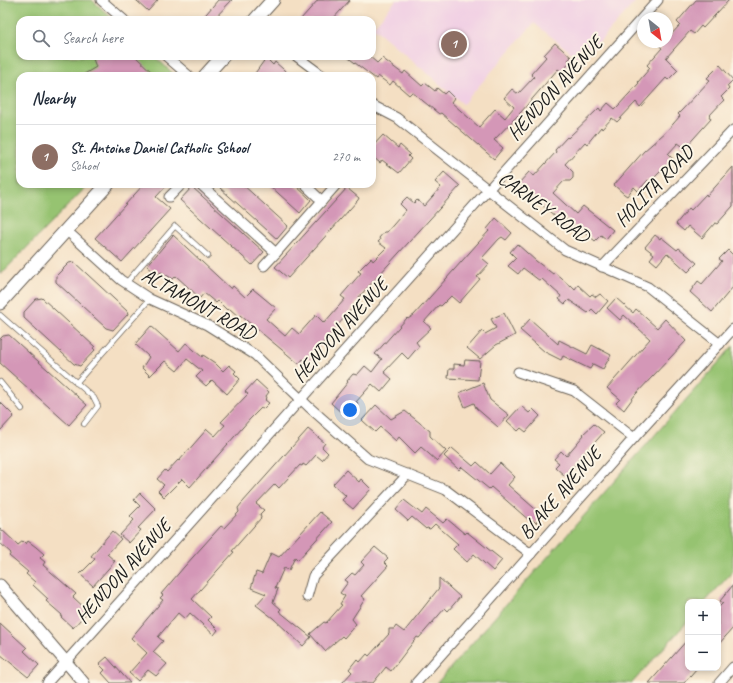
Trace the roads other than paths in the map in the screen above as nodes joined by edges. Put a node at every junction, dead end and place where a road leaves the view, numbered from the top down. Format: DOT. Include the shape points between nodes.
graph roads {
  1 [pos="101,0"];
  2 [pos="273,0"];
  3 [pos="658,0"];
  4 [pos="119,16"];
  5 [pos="259,16"];
  6 [pos="171,60"];
  7 [pos="219,60"];
  8 [pos="301,60"];
  9 [pos="184,72"];
  10 [pos="209,72"];
  11 [pos="318,72"];
  12 [pos="376,106"];
  13 [pos="733,130"];
  14 [pos="104,188"];
  15 [pos="178,188"];
  16 [pos="204,188"];
  17 [pos="308,188"];
  18 [pos="333,188"];
  19 [pos="488,190"];
  20 [pos="169,197"];
  21 [pos="322,201"];
  22 [pos="66,230"];
  23 [pos="276,253"];
  24 [pos="208,256"];
  25 [pos="264,266"];
  26 [pos="602,267"];
  27 [pos="126,283"];
  28 [pos="150,299"];
  29 [pos="0,303"];
  30 [pos="0,315"];
  31 [pos="733,329"];
  32 [pos="720,344"];
  33 [pos="518,372"];
  34 [pos="0,382"];
  35 [pos="76,383"];
  36 [pos="302,400"];
  37 [pos="22,409"];
  38 [pos="84,424"];
  39 [pos="634,438"];
  40 [pos="408,474"];
  41 [pos="531,554"];
  42 [pos="0,585"];
  43 [pos="307,597"];
  44 [pos="66,662"];
  45 [pos="733,667"];
  46 [pos="47,683"];
  47 [pos="84,683"];
  48 [pos="416,683"];
  49 [pos="719,683"];
  1 -- 4 [label="street"];
  2 -- 5 [label="main road"];
  3 -- 19 [label="street, HENDON AVENUE"];
  6 -- 9 [label="street"];
  7 -- 10 [label="main road"];
  8 -- 11 [label="street"];
  12 -- 19 [label="street, CARNEY ROAD" via="397,118"];
  13 -- 26 [label="street, HOLITA ROAD"];
  14 -- 22 [label="main road"];
  15 -- 20 [label="street"];
  16 -- 23 [label="street"];
  17 -- 21 [label="street"];
  18 -- 21 [label="street"];
  19 -- 26 [label="street, CARNEY ROAD" via="565,250"];
  19 -- 36 [label="street, HENDON AVENUE"];
  21 -- 23 [label="street"];
  22 -- 27 [label="street, ALTAMONT ROAD"];
  22 -- 29 [label="main road"];
  23 -- 25 [label="street"];
  24 -- 27 [label="lane" via="175,226"];
  26 -- 32 [label="street, CARNEY ROAD" via="648,287"];
  27 -- 28 [label="street, ALTAMONT ROAD"];
  28 -- 35 [label="lane"];
  28 -- 36 [label="street, ALTAMONT ROAD" via="207,325 255,356"];
  30 -- 35 [label="lane"];
  31 -- 32 [label="street, BLAKE AVENUE"];
  32 -- 39 [label="street, BLAKE AVENUE"];
  33 -- 39 [label="street" via="574,391"];
  34 -- 37 [label="lane"];
  35 -- 38 [label="lane" via="94,398 98,406"];
  36 -- 40 [label="street, ALTAMONT ROAD" via="368,459"];
  36 -- 44 [label="street, HENDON AVENUE"];
  39 -- 41 [label="street, BLAKE AVENUE"];
  40 -- 41 [label="street, ALTAMONT ROAD" via="446,490"];
  40 -- 43 [label="street" via="313,576"];
  41 -- 48 [label="street, BLAKE AVENUE"];
  42 -- 44 [label="street"];
  44 -- 46 [label="street, HENDON AVENUE"];
  44 -- 47 [label="street"];
  45 -- 49 [label="street"];
}
